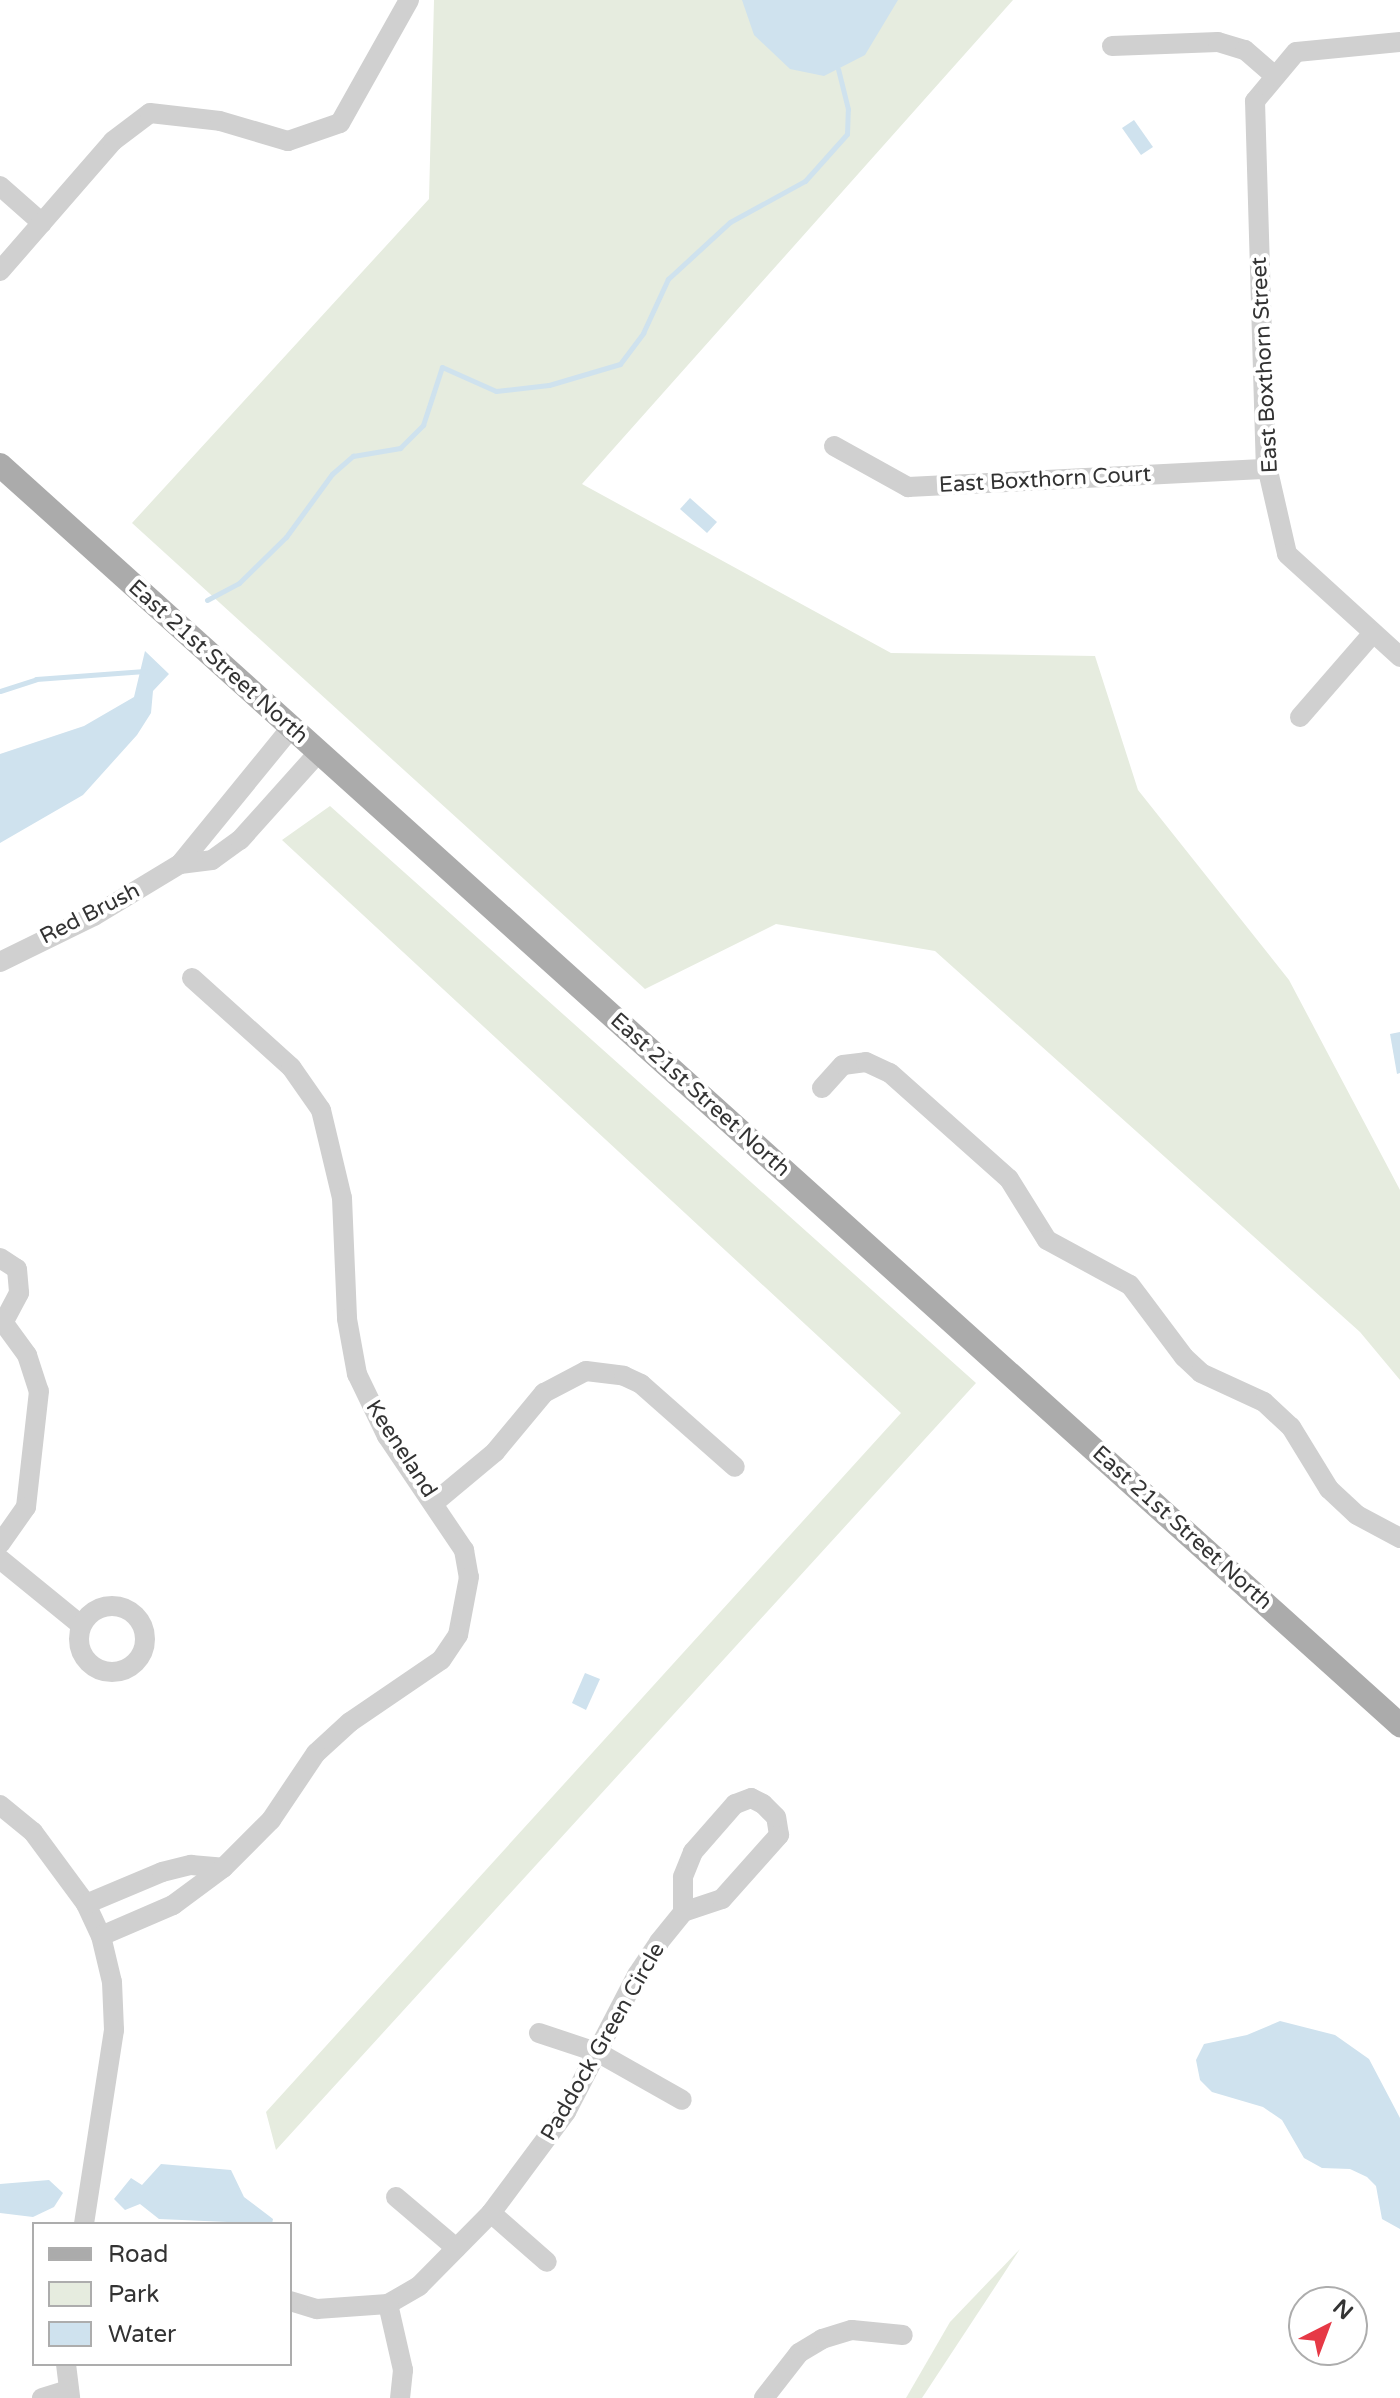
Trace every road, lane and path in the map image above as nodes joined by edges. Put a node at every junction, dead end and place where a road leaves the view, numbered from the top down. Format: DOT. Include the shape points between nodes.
graph roads {
  1 [pos="409,0"];
  2 [pos="1400,42"];
  3 [pos="1112,46"];
  4 [pos="1275,76"];
  5 [pos="0,186"];
  6 [pos="42,223"];
  7 [pos="0,271"];
  8 [pos="834,446"];
  9 [pos="0,465"];
  10 [pos="1268,469"];
  11 [pos="1373,633"];
  12 [pos="1400,657"];
  13 [pos="1300,717"];
  14 [pos="291,728"];
  15 [pos="318,753"];
  16 [pos="180,864"];
  17 [pos="0,962"];
  18 [pos="192,978"];
  19 [pos="822,1088"];
  20 [pos="0,1258"];
  21 [pos="2,1320"];
  22 [pos="735,1467"];
  23 [pos="435,1502"];
  24 [pos="1400,1538"];
  25 [pos="0,1544"];
  26 [pos="0,1559"];
  27 [pos="81,1625"];
  28 [pos="1400,1725"];
  29 [pos="0,1805"];
  30 [pos="223,1868"];
  31 [pos="86,1904"];
  32 [pos="683,1912"];
  33 [pos="101,1936"];
  34 [pos="539,2033"];
  35 [pos="599,2053"];
  36 [pos="682,2100"];
  37 [pos="396,2197"];
  38 [pos="491,2213"];
  39 [pos="84,2222"];
  40 [pos="456,2248"];
  41 [pos="547,2262"];
  42 [pos="292,2302"];
  43 [pos="388,2304"];
  44 [pos="903,2335"];
  45 [pos="66,2366"];
  46 [pos="70,2394"];
  47 [pos="42,2398"];
  48 [pos="400,2398"];
  49 [pos="764,2398"];
  1 -- 6 [label="street" via="340,123 288,141 220,121 150,113 113,141"];
  2 -- 4 [label="street, East Boxthorn Street" via="1296,52"];
  3 -- 4 [label="street" via="1218,42 1245,50"];
  4 -- 10 [label="street, East Boxthorn Street" via="1255,101"];
  5 -- 6 [label="street"];
  6 -- 7 [label="street"];
  8 -- 10 [label="street, East Boxthorn Court" via="908,487"];
  9 -- 14 [label="main road, East 21st Street North"];
  10 -- 11 [label="street, East Boxthorn Street" via="1287,554"];
  11 -- 12 [label="street, East Boxthorn Street"];
  11 -- 13 [label="street"];
  14 -- 15 [label="main road, East 21st Street North"];
  14 -- 16 [label="street, Red Brush"];
  15 -- 16 [label="street, Red Brush" via="240,840 212,860"];
  15 -- 28 [label="main road, East 21st Street North"];
  16 -- 17 [label="street, Red Brush" via="94,916"];
  18 -- 23 [label="street, Keeneland" via="291,1067 321,1110 342,1198 347,1319 357,1374 387,1436"];
  19 -- 24 [label="street" via="843,1065 866,1062 890,1073 1009,1179 1047,1240 1130,1285 1201,1373 1264,1402 1291,1427 1329,1489 1357,1515"];
  20 -- 21 [label="street" via="17,1269 19,1293"];
  21 -- 25 [label="street" via="27,1355 39,1391 26,1507"];
  22 -- 23 [label="street" via="641,1384 586,1371 544,1393 495,1452"];
  23 -- 30 [label="street, Keeneland" via="464,1550 469,1577 458,1635 441,1660 350,1722 316,1753 271,1820"];
  26 -- 27 [label="street"];
  29 -- 31 [label="street" via="33,1832"];
  30 -- 31 [label="street" via="191,1865 162,1872"];
  30 -- 33 [label="street, Keeneland" via="173,1905"];
  31 -- 33 [label="street"];
  32 -- 32 [label="street" via="722,1899 779,1835 776,1817 763,1804 751,1798 735,1804 693,1852 683,1877"];
  32 -- 35 [label="street, Paddock Green Circle" via="637,1975"];
  33 -- 39 [label="street" via="112,1982 114,2030"];
  34 -- 35 [label="street"];
  35 -- 36 [label="street"];
  35 -- 38 [label="street, Paddock Green Circle" via="566,2112"];
  37 -- 40 [label="street"];
  38 -- 40 [label="street, Paddock Green Circle"];
  38 -- 41 [label="street"];
  40 -- 43 [label="street, Paddock Green Circle" via="419,2286"];
  42 -- 43 [label="street, Paddock Green Circle" via="317,2309"];
  43 -- 48 [label="street" via="403,2370"];
  44 -- 49 [label="street" via="852,2330 822,2339 799,2353"];
  45 -- 46 [label="street"];
  46 -- 47 [label="street"];
}
